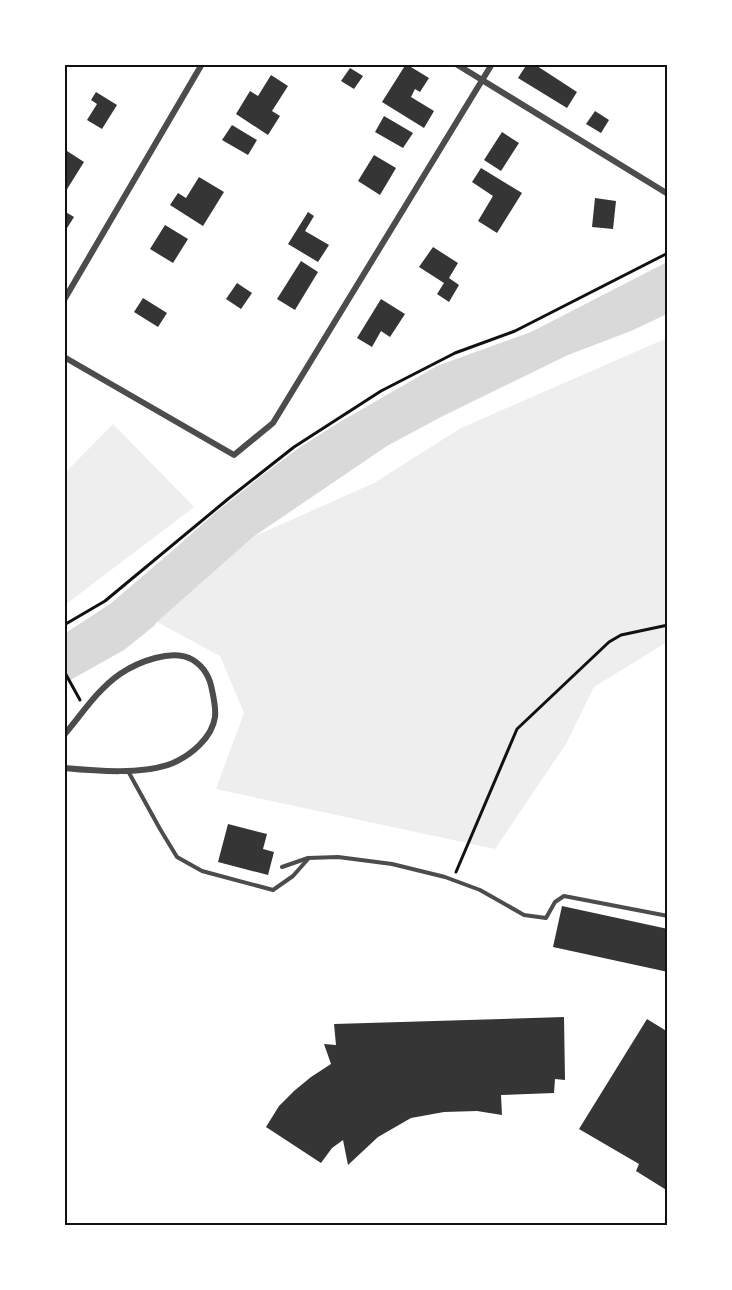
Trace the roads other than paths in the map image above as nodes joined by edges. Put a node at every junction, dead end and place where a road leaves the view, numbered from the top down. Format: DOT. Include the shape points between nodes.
graph roads {
  1 [pos="202,64"];
  2 [pos="456,64"];
  3 [pos="492,64"];
  4 [pos="482,81"];
  5 [pos="668,194"];
  6 [pos="64,300"];
  7 [pos="64,357"];
  8 [pos="64,735"];
  9 [pos="64,768"];
  10 [pos="128,771"];
  11 [pos="308,858"];
  12 [pos="282,867"];
  13 [pos="668,916"];
  1 -- 6 [label="street"];
  2 -- 4 [label="street"];
  3 -- 4 [label="street"];
  4 -- 5 [label="street"];
  4 -- 7 [label="street" via="273,423 234,455"];
  8 -- 10 [label="street" via="102,689 125,671 165,656 192,660 207,674 214,697 215,720 208,733 189,754 170,764"];
  9 -- 10 [label="street"];
  10 -- 11 [label="lane" via="177,857 202,871 273,890 293,876"];
  11 -- 12 [label="lane"];
  11 -- 13 [label="lane" via="338,857 392,864 453,879 524,915 546,918 555,902 564,896"];
}
